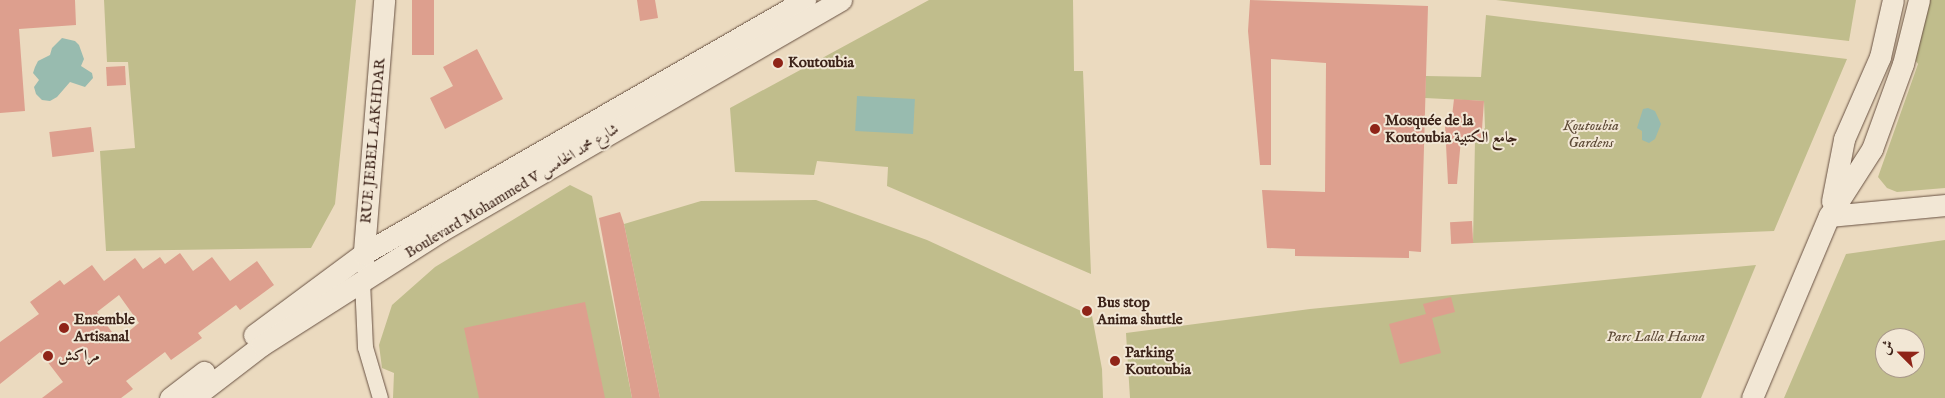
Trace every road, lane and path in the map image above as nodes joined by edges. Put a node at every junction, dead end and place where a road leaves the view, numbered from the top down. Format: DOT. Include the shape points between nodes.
graph roads {
  1 [pos="384,0"];
  2 [pos="805,0"];
  3 [pos="841,0"];
  4 [pos="1893,0"];
  5 [pos="1918,0"];
  6 [pos="1945,205"];
  7 [pos="1829,216"];
  8 [pos="363,254"];
  9 [pos="362,281"];
  10 [pos="170,398"];
  11 [pos="193,398"];
  12 [pos="380,398"];
  13 [pos="1752,398"];
  1 -- 8 [label="main road, RUE JEBEL LAKHDAR"];
  2 -- 8 [label="main road, Boulevard Mohammed V شارع محمد الخامس"];
  3 -- 9 [label="main road, Boulevard Mohammed V شارع محمد الخامس" via="588,144"];
  4 -- 7 [label="main road" via="1880,57 1844,139"];
  5 -- 7 [label="main road" via="1903,64 1872,149"];
  6 -- 7 [label="main road"];
  7 -- 13 [label="main road"];
  8 -- 9 [label="main road, RUE JEBEL LAKHDAR"];
  8 -- 10 [label="main road, Boulevard Mohammed V شارع محمد الخامس"];
  9 -- 11 [label="main road, Boulevard Mohammed V شارع محمد الخامس" via="262,345"];
  9 -- 12 [label="street" via="365,347"];
}
